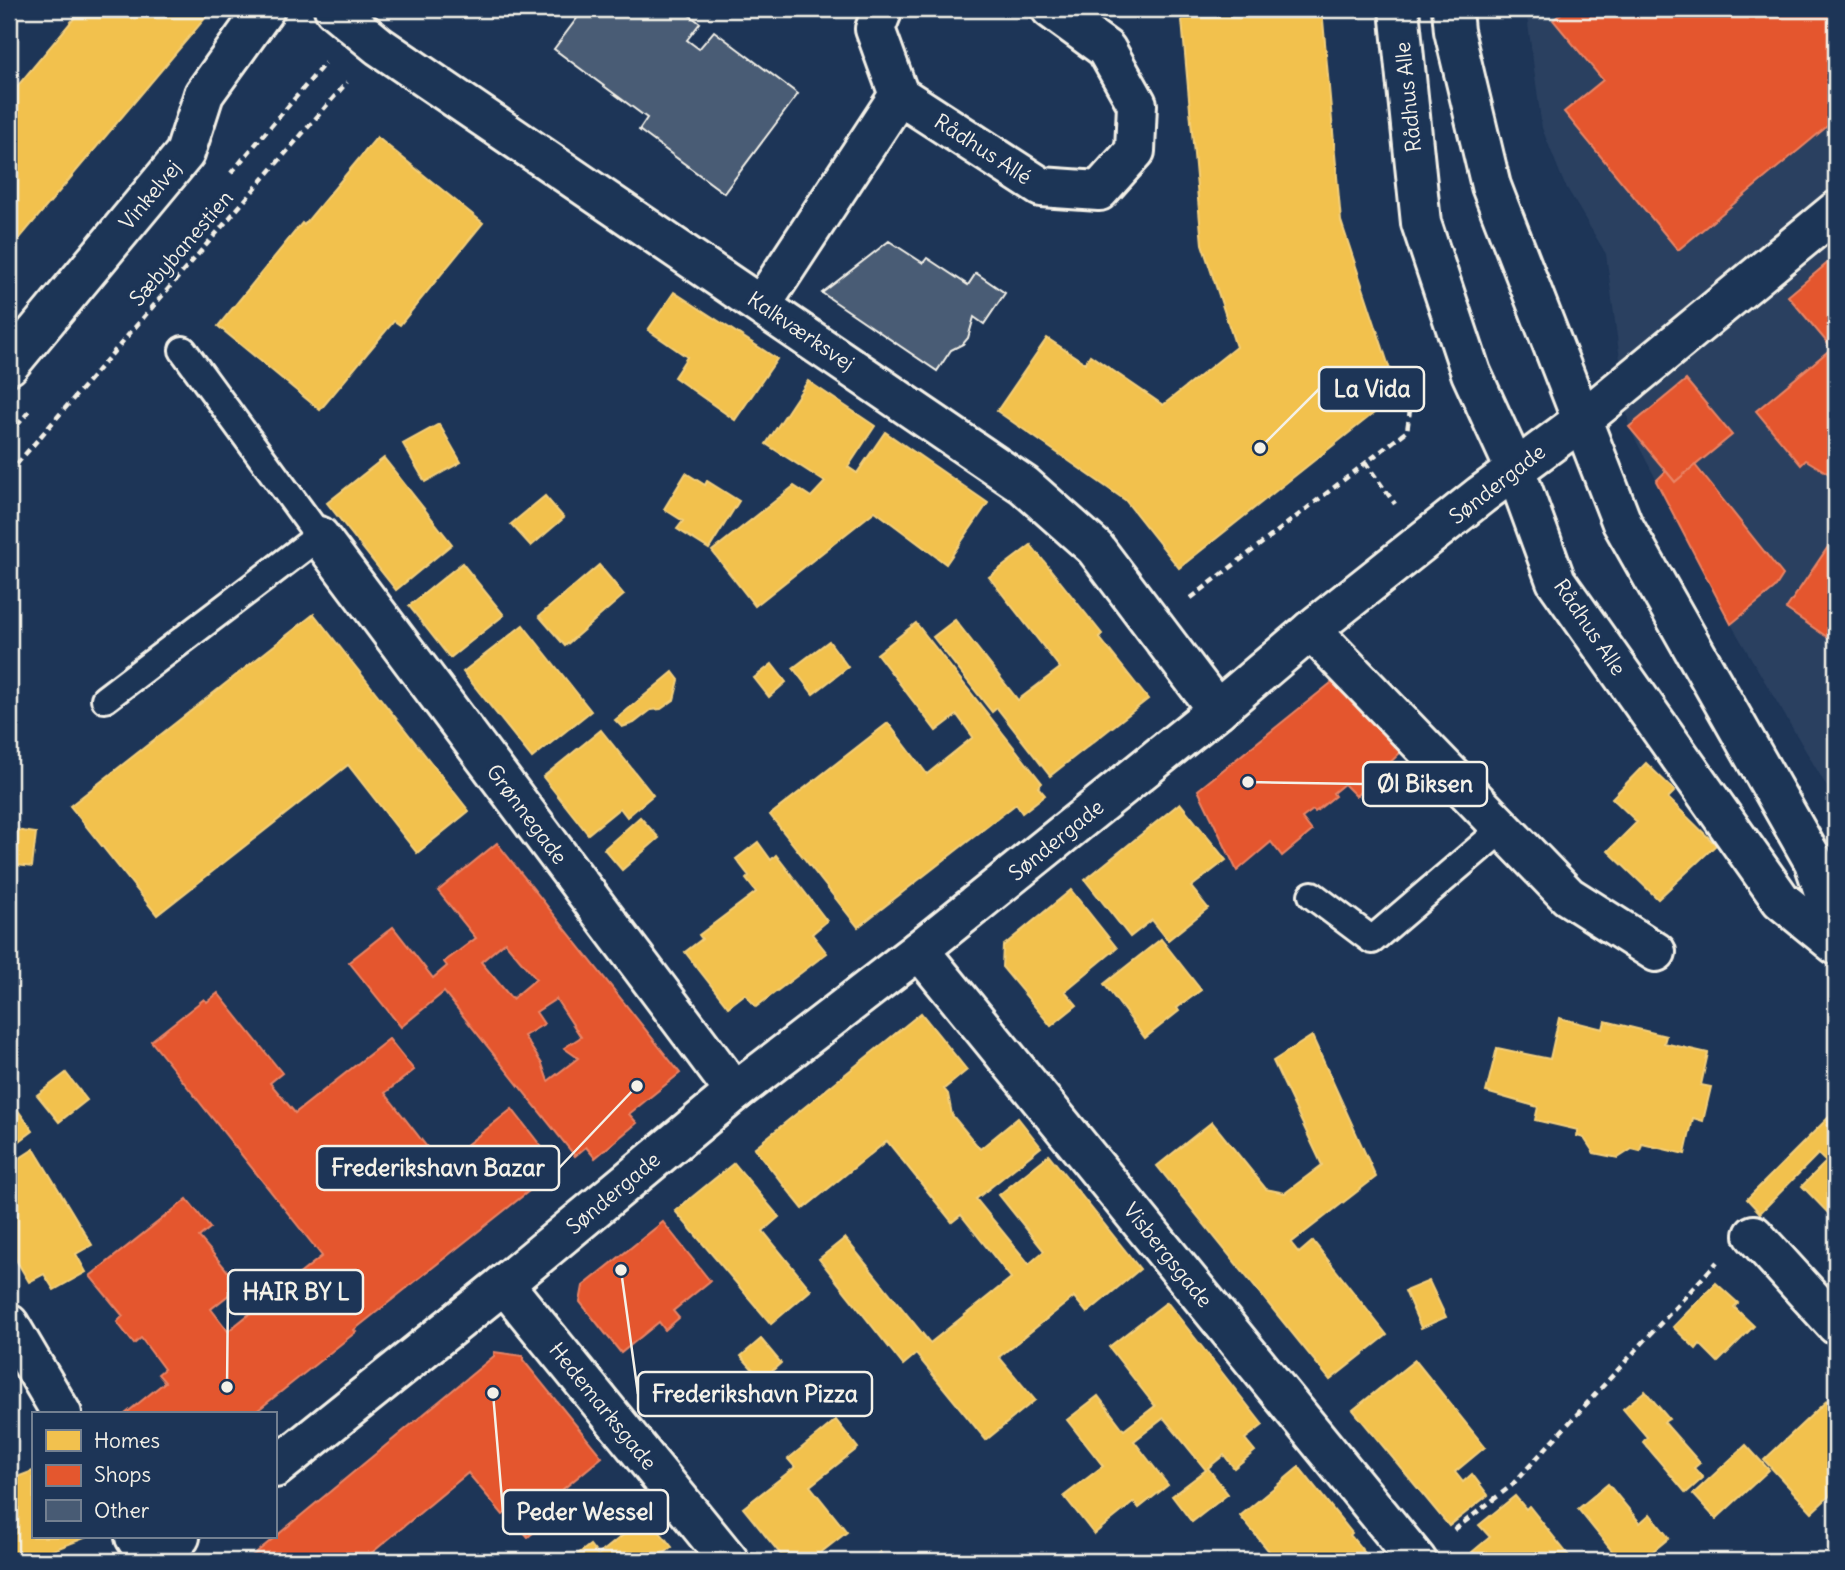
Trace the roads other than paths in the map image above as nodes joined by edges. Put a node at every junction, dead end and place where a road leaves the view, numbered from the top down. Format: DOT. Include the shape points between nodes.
graph roads {
  1 [pos="264,9"];
  2 [pos="334,9"];
  3 [pos="883,9"];
  4 [pos="1051,9"];
  5 [pos="1399,9"];
  6 [pos="1452,9"];
  7 [pos="899,95"];
  8 [pos="1836,211"];
  9 [pos="762,304"];
  10 [pos="183,350"];
  11 [pos="9,365"];
  12 [pos="1581,421"];
  13 [pos="1515,469"];
  14 [pos="319,536"];
  15 [pos="1311,630"];
  16 [pos="105,699"];
  17 [pos="1217,710"];
  18 [pos="1503,828"];
  19 [pos="1312,895"];
  20 [pos="1836,928"];
  21 [pos="1836,945"];
  22 [pos="919,950"];
  23 [pos="1656,952"];
  24 [pos="735,1091"];
  25 [pos="1754,1235"];
  26 [pos="504,1284"];
  27 [pos="9,1324"];
  28 [pos="1836,1325"];
  29 [pos="61,1412"];
  30 [pos="276,1467"];
  31 [pos="178,1538"];
  32 [pos="144,1555"];
  33 [pos="1416,1560"];
  34 [pos="729,1561"];
  1 -- 11 [label="street, Vinkelvej" via="204,94 185,153"];
  2 -- 9 [label="street, Kalkværksvej" via="379,46"];
  3 -- 7 [label="street" via="875,29"];
  4 -- 7 [label="street, Rådhus Allé" via="1106,49 1137,104 1135,151 1099,191 1041,187"];
  5 -- 13 [label="street, Rådhus Alle" via="1421,223 1471,373"];
  6 -- 12 [label="street" via="1491,186"];
  7 -- 9 [label="street"];
  8 -- 12 [label="street, Søndergade"];
  9 -- 17 [label="street, Kalkværksvej" via="1024,485 1096,548"];
  10 -- 14 [label="lane"];
  12 -- 13 [label="street, Søndergade"];
  12 -- 20 [label="street" via="1622,523 1814,862"];
  13 -- 15 [label="street, Søndergade"];
  13 -- 21 [label="street, Rådhus Alle" via="1556,580 1781,900"];
  14 -- 16 [label="lane"];
  14 -- 24 [label="street, Grønnegade"];
  15 -- 17 [label="street, Søndergade"];
  15 -- 18 [label="street"];
  17 -- 22 [label="street, Søndergade"];
  18 -- 19 [label="lane" via="1372,940"];
  18 -- 23 [label="street" via="1568,896"];
  22 -- 24 [label="street, Søndergade"];
  22 -- 33 [label="street, Visbergsgade"];
  24 -- 26 [label="street, Søndergade"];
  25 -- 28 [label="street"];
  26 -- 30 [label="street, Søndergade"];
  26 -- 34 [label="street, Hedemarksgade"];
  27 -- 29 [label="street"];
  31 -- 32 [label="street"];
}
